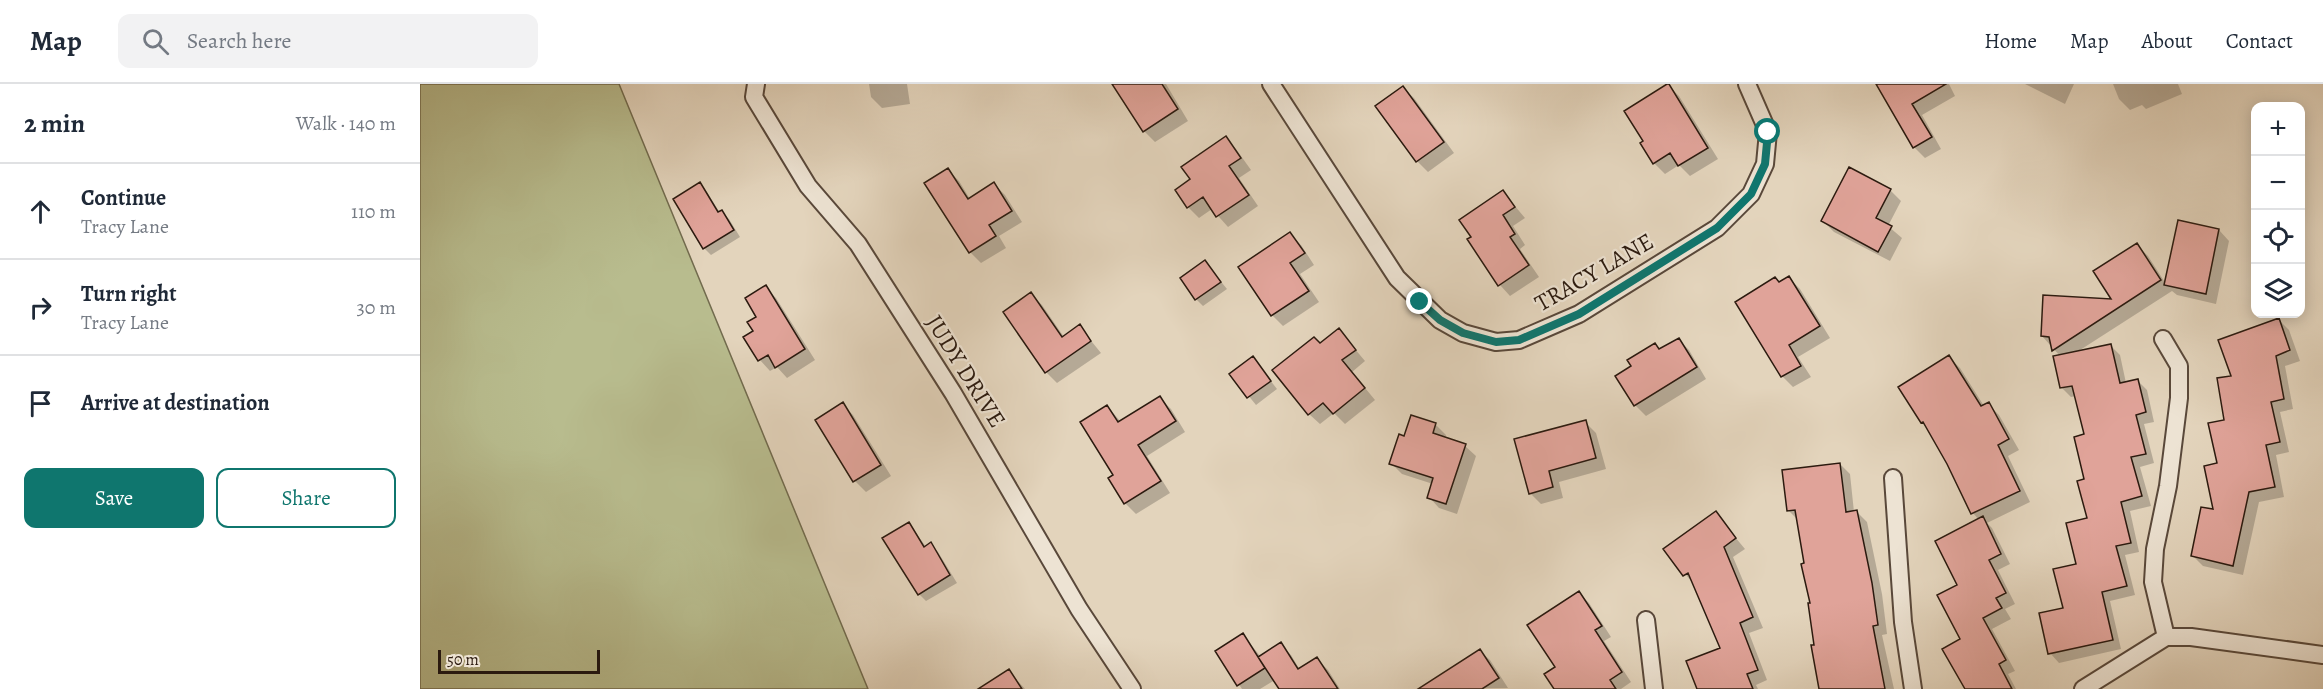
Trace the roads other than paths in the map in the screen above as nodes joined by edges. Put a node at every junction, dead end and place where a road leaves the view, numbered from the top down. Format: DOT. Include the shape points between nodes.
graph roads {
  1 [pos="756,84"];
  2 [pos="1271,84"];
  3 [pos="1747,84"];
  4 [pos="2163,339"];
  5 [pos="1893,478"];
  6 [pos="1646,620"];
  7 [pos="2166,637"];
  8 [pos="2323,655"];
  9 [pos="1132,689"];
  10 [pos="1654,689"];
  11 [pos="1912,689"];
  12 [pos="2083,689"];
  1 -- 9 [label="street, JUDY DRIVE" via="754,97 808,186 858,244"];
  2 -- 3 [label="street, TRACY LANE" via="1397,278 1440,320 1463,333 1496,342 1519,340 1579,314 1717,228 1751,194 1765,164 1768,132"];
  4 -- 7 [label="street" via="2179,366 2179,399 2153,582"];
  5 -- 11 [label="street"];
  6 -- 10 [label="street"];
  7 -- 8 [label="street"];
  7 -- 12 [label="street"];
}
